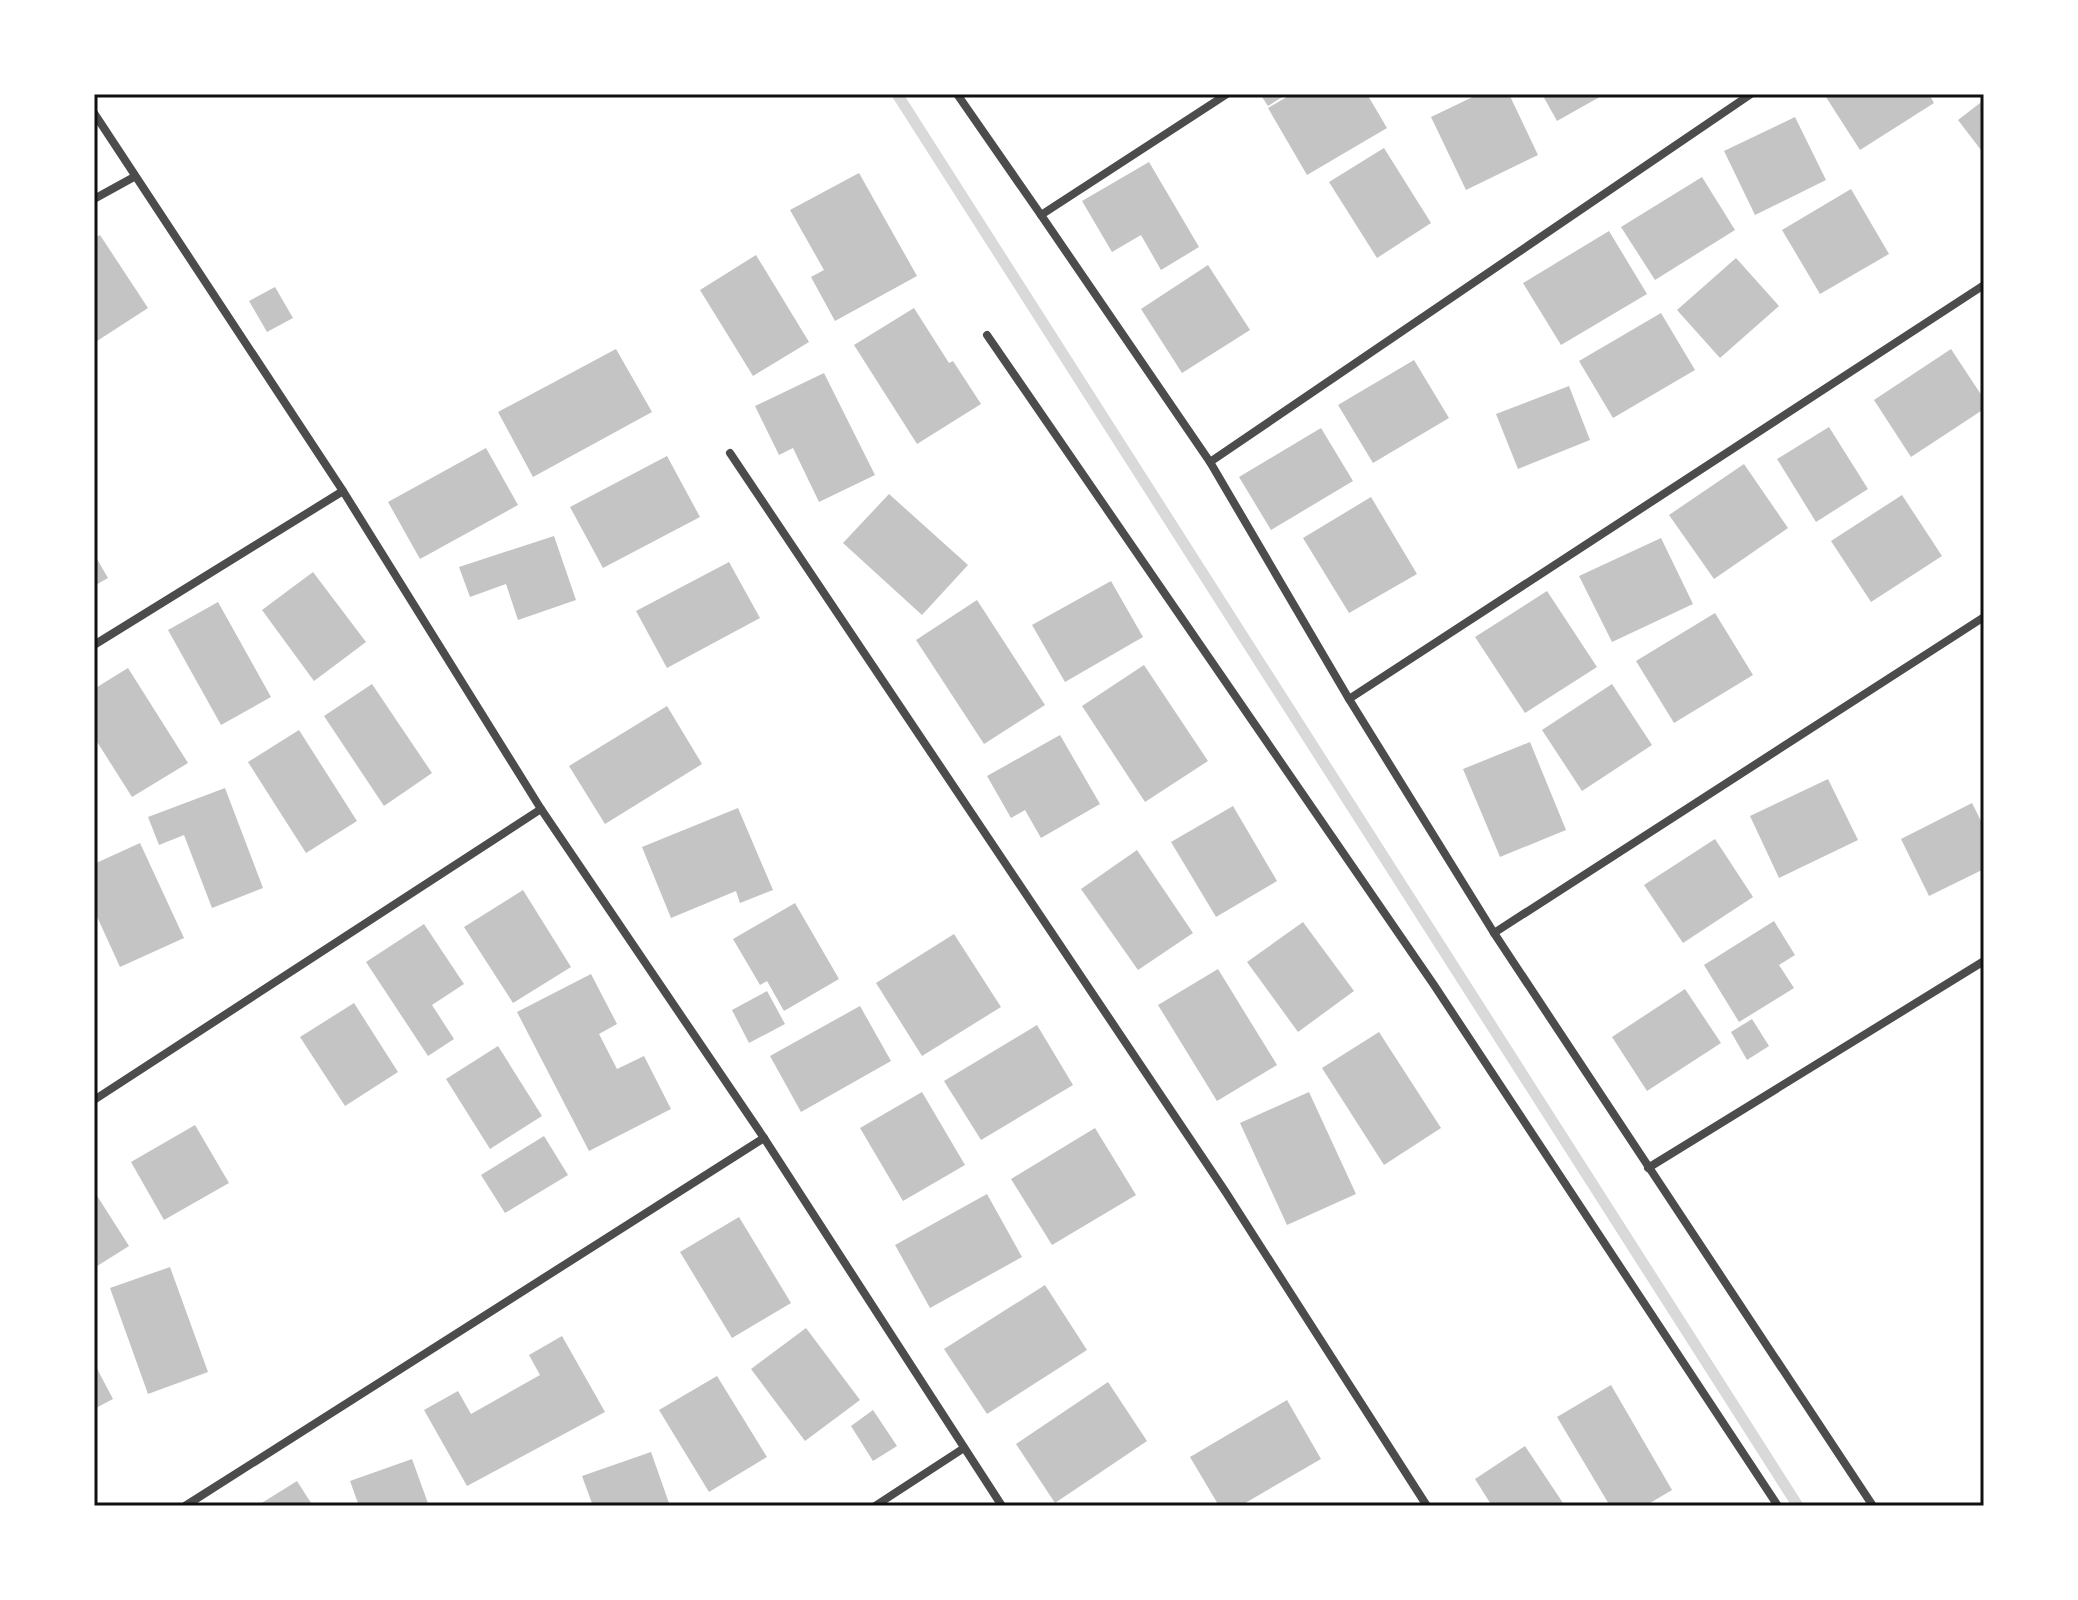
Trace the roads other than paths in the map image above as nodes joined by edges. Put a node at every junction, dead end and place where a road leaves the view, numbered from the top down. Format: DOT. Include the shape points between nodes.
graph roads {
  1 [pos="957,94"];
  2 [pos="1227,94"];
  3 [pos="1751,94"];
  4 [pos="94,113"];
  5 [pos="134,177"];
  6 [pos="94,199"];
  7 [pos="1041,215"];
  8 [pos="1984,285"];
  9 [pos="987,335"];
  10 [pos="730,453"];
  11 [pos="1210,462"];
  12 [pos="343,491"];
  13 [pos="1984,617"];
  14 [pos="94,645"];
  15 [pos="1349,699"];
  16 [pos="541,809"];
  17 [pos="1494,933"];
  18 [pos="1984,961"];
  19 [pos="94,1100"];
  20 [pos="764,1138"];
  21 [pos="1648,1168"];
  22 [pos="964,1448"];
  23 [pos="185,1506"];
  24 [pos="875,1506"];
  25 [pos="1002,1506"];
  26 [pos="1427,1506"];
  27 [pos="1778,1506"];
  28 [pos="1873,1506"];
  1 -- 7 [label="street"];
  2 -- 7 [label="street"];
  3 -- 11 [label="street"];
  4 -- 5 [label="street"];
  5 -- 6 [label="street"];
  5 -- 12 [label="street"];
  7 -- 11 [label="street"];
  8 -- 15 [label="street"];
  9 -- 27 [label="street" via="1434,985"];
  10 -- 26 [label="street" via="1225,1191"];
  11 -- 15 [label="street"];
  12 -- 14 [label="street"];
  12 -- 16 [label="street"];
  13 -- 17 [label="street"];
  15 -- 17 [label="street"];
  16 -- 19 [label="street"];
  16 -- 20 [label="street"];
  17 -- 21 [label="street"];
  18 -- 21 [label="street"];
  20 -- 22 [label="street"];
  20 -- 23 [label="street"];
  21 -- 28 [label="street"];
  22 -- 24 [label="street"];
  22 -- 25 [label="street"];
}
